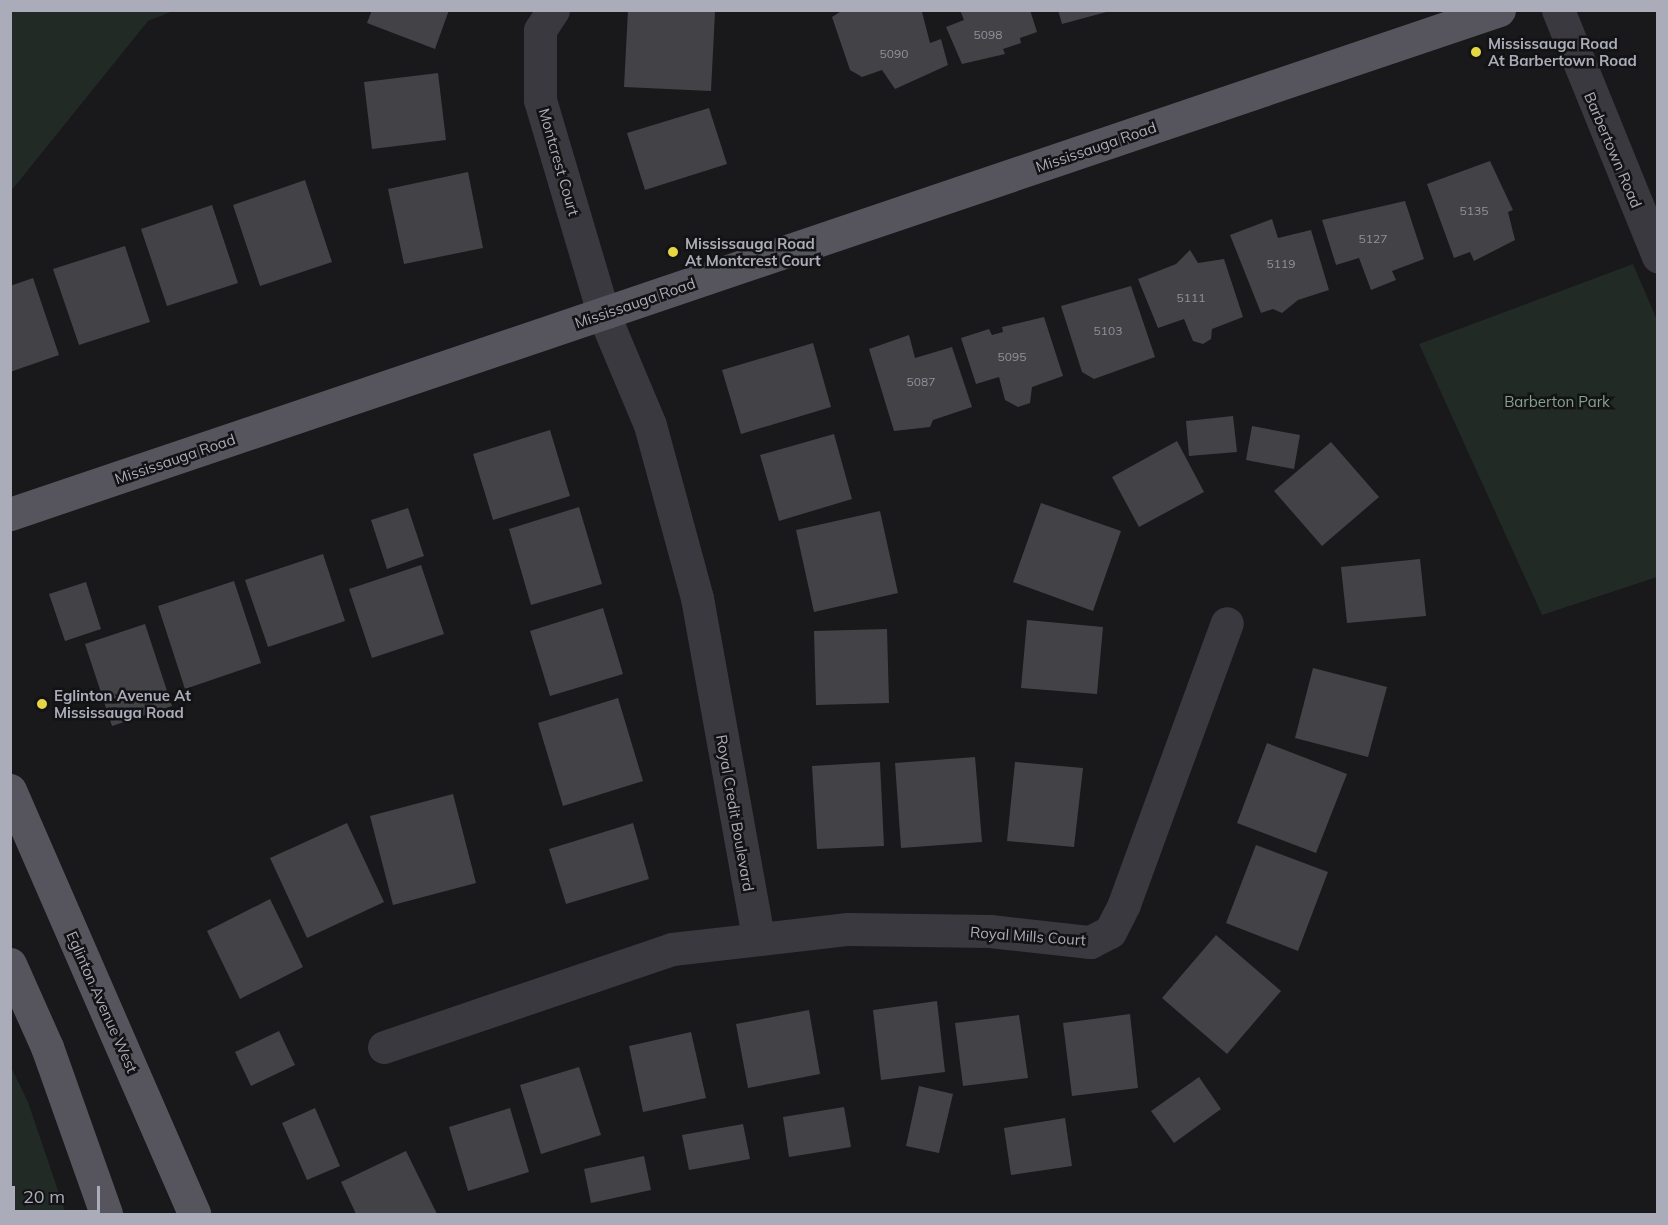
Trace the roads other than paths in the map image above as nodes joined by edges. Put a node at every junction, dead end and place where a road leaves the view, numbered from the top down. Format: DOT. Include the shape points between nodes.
graph roads {
  1 [pos="553,10"];
  2 [pos="1499,10"];
  3 [pos="1558,10"];
  4 [pos="1658,256"];
  5 [pos="603,314"];
  6 [pos="10,514"];
  7 [pos="1227,623"];
  8 [pos="10,790"];
  9 [pos="758,938"];
  10 [pos="10,964"];
  11 [pos="384,1047"];
  12 [pos="106,1215"];
  13 [pos="194,1215"];
  1 -- 5 [label="street, Montcrest Court" via="540,30 540,100"];
  2 -- 5 [label="main road, Mississauga Road"];
  3 -- 4 [label="street, Barbertown Road"];
  5 -- 6 [label="main road, Mississauga Road"];
  5 -- 9 [label="street, Royal Credit Boulevard" via="650,425 697,598"];
  7 -- 9 [label="street, Royal Mills Court" via="1110,932 1090,942 990,931 848,929"];
  8 -- 13 [label="main road, Eglinton Avenue West"];
  9 -- 11 [label="street" via="672,949"];
  10 -- 12 [label="main road"];
}
